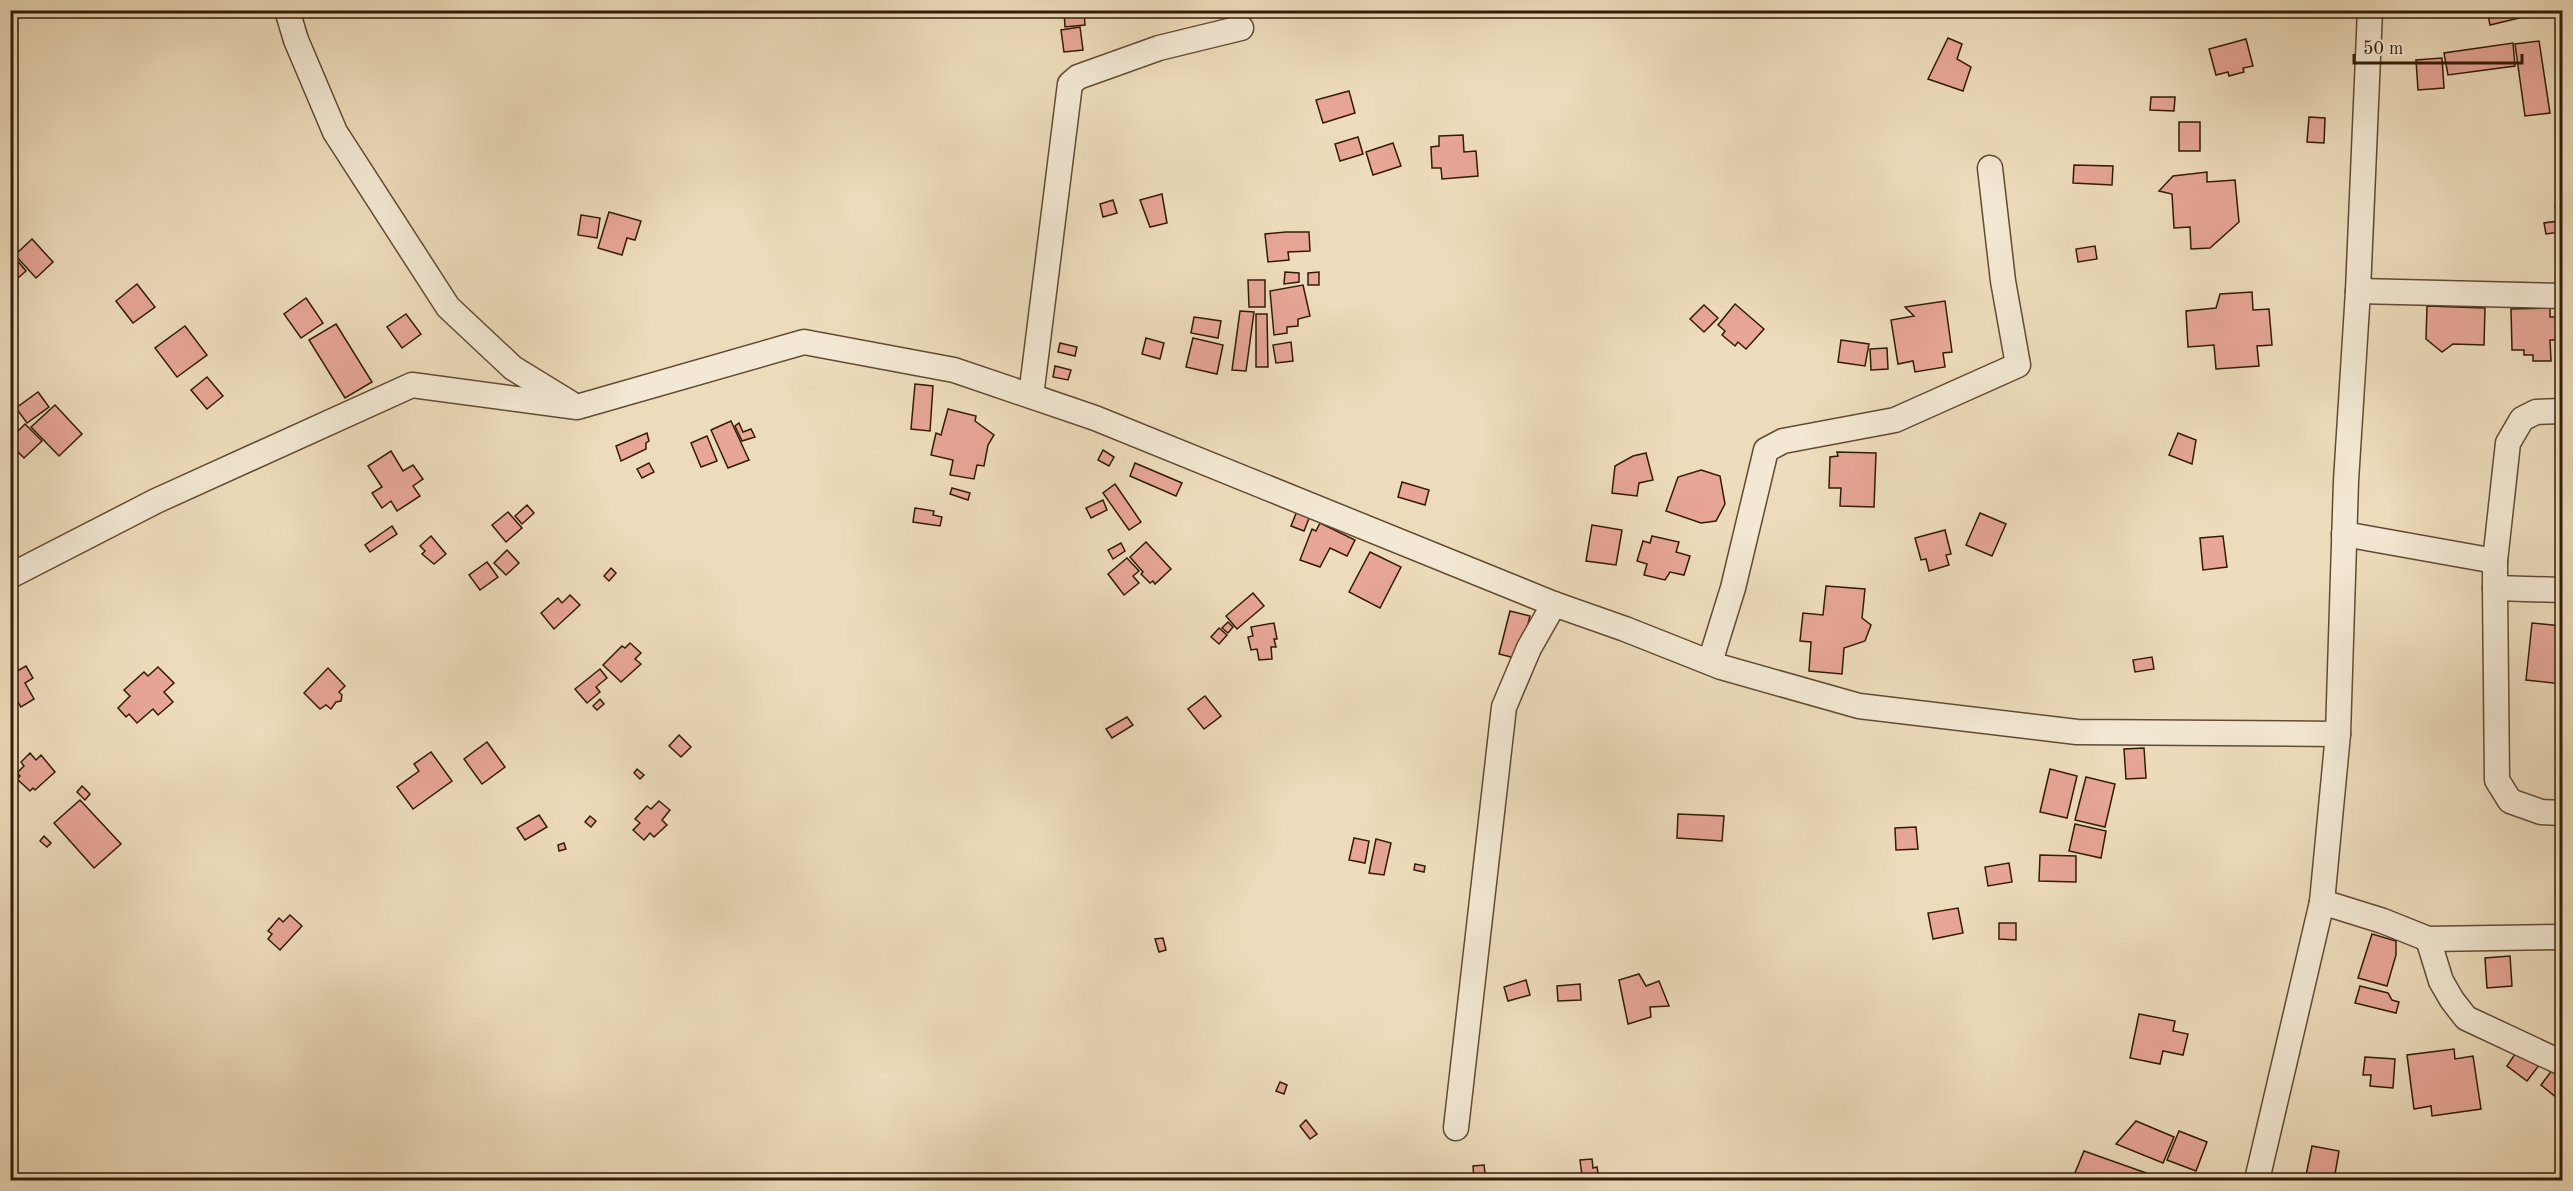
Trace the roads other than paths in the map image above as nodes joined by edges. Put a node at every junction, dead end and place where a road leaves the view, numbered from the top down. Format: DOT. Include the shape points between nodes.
graph roads {
  1 [pos="287,10"];
  2 [pos="2370,10"];
  3 [pos="1241,28"];
  4 [pos="1990,168"];
  5 [pos="2358,291"];
  6 [pos="2562,296"];
  7 [pos="1031,396"];
  8 [pos="577,407"];
  9 [pos="2562,411"];
  10 [pos="2344,534"];
  11 [pos="2495,561"];
  12 [pos="10,576"];
  13 [pos="2494,588"];
  14 [pos="2562,590"];
  15 [pos="1554,604"];
  16 [pos="1710,662"];
  17 [pos="2338,734"];
  18 [pos="2562,813"];
  19 [pos="2322,902"];
  20 [pos="2562,936"];
  21 [pos="2428,939"];
  22 [pos="2562,1063"];
  23 [pos="1456,1128"];
  24 [pos="2257,1180"];
  1 -- 8 [label="street" via="335,132 448,307 513,368"];
  2 -- 5 [label="street"];
  3 -- 7 [label="street" via="1159,48 1084,74 1070,84"];
  4 -- 16 [label="street" via="2003,281 2018,365 1895,420 1783,441 1766,450 1736,577"];
  5 -- 6 [label="street"];
  5 -- 10 [label="street"];
  7 -- 8 [label="street" via="954,370 804,342"];
  7 -- 15 [label="street" via="1222,468"];
  8 -- 12 [label="street" via="412,385 156,501"];
  9 -- 11 [label="street" via="2536,412 2522,419 2508,443"];
  10 -- 11 [label="street"];
  10 -- 17 [label="street"];
  11 -- 13 [label="street"];
  13 -- 14 [label="street"];
  13 -- 18 [label="street" via="2497,780 2510,801 2541,812"];
  15 -- 16 [label="street"];
  15 -- 23 [label="street" via="1529,648 1504,707"];
  16 -- 17 [label="street" via="1859,706 2077,732"];
  17 -- 19 [label="street"];
  19 -- 21 [label="street"];
  19 -- 24 [label="street"];
  20 -- 21 [label="street"];
  21 -- 22 [label="street" via="2441,981 2466,1018"];
}
